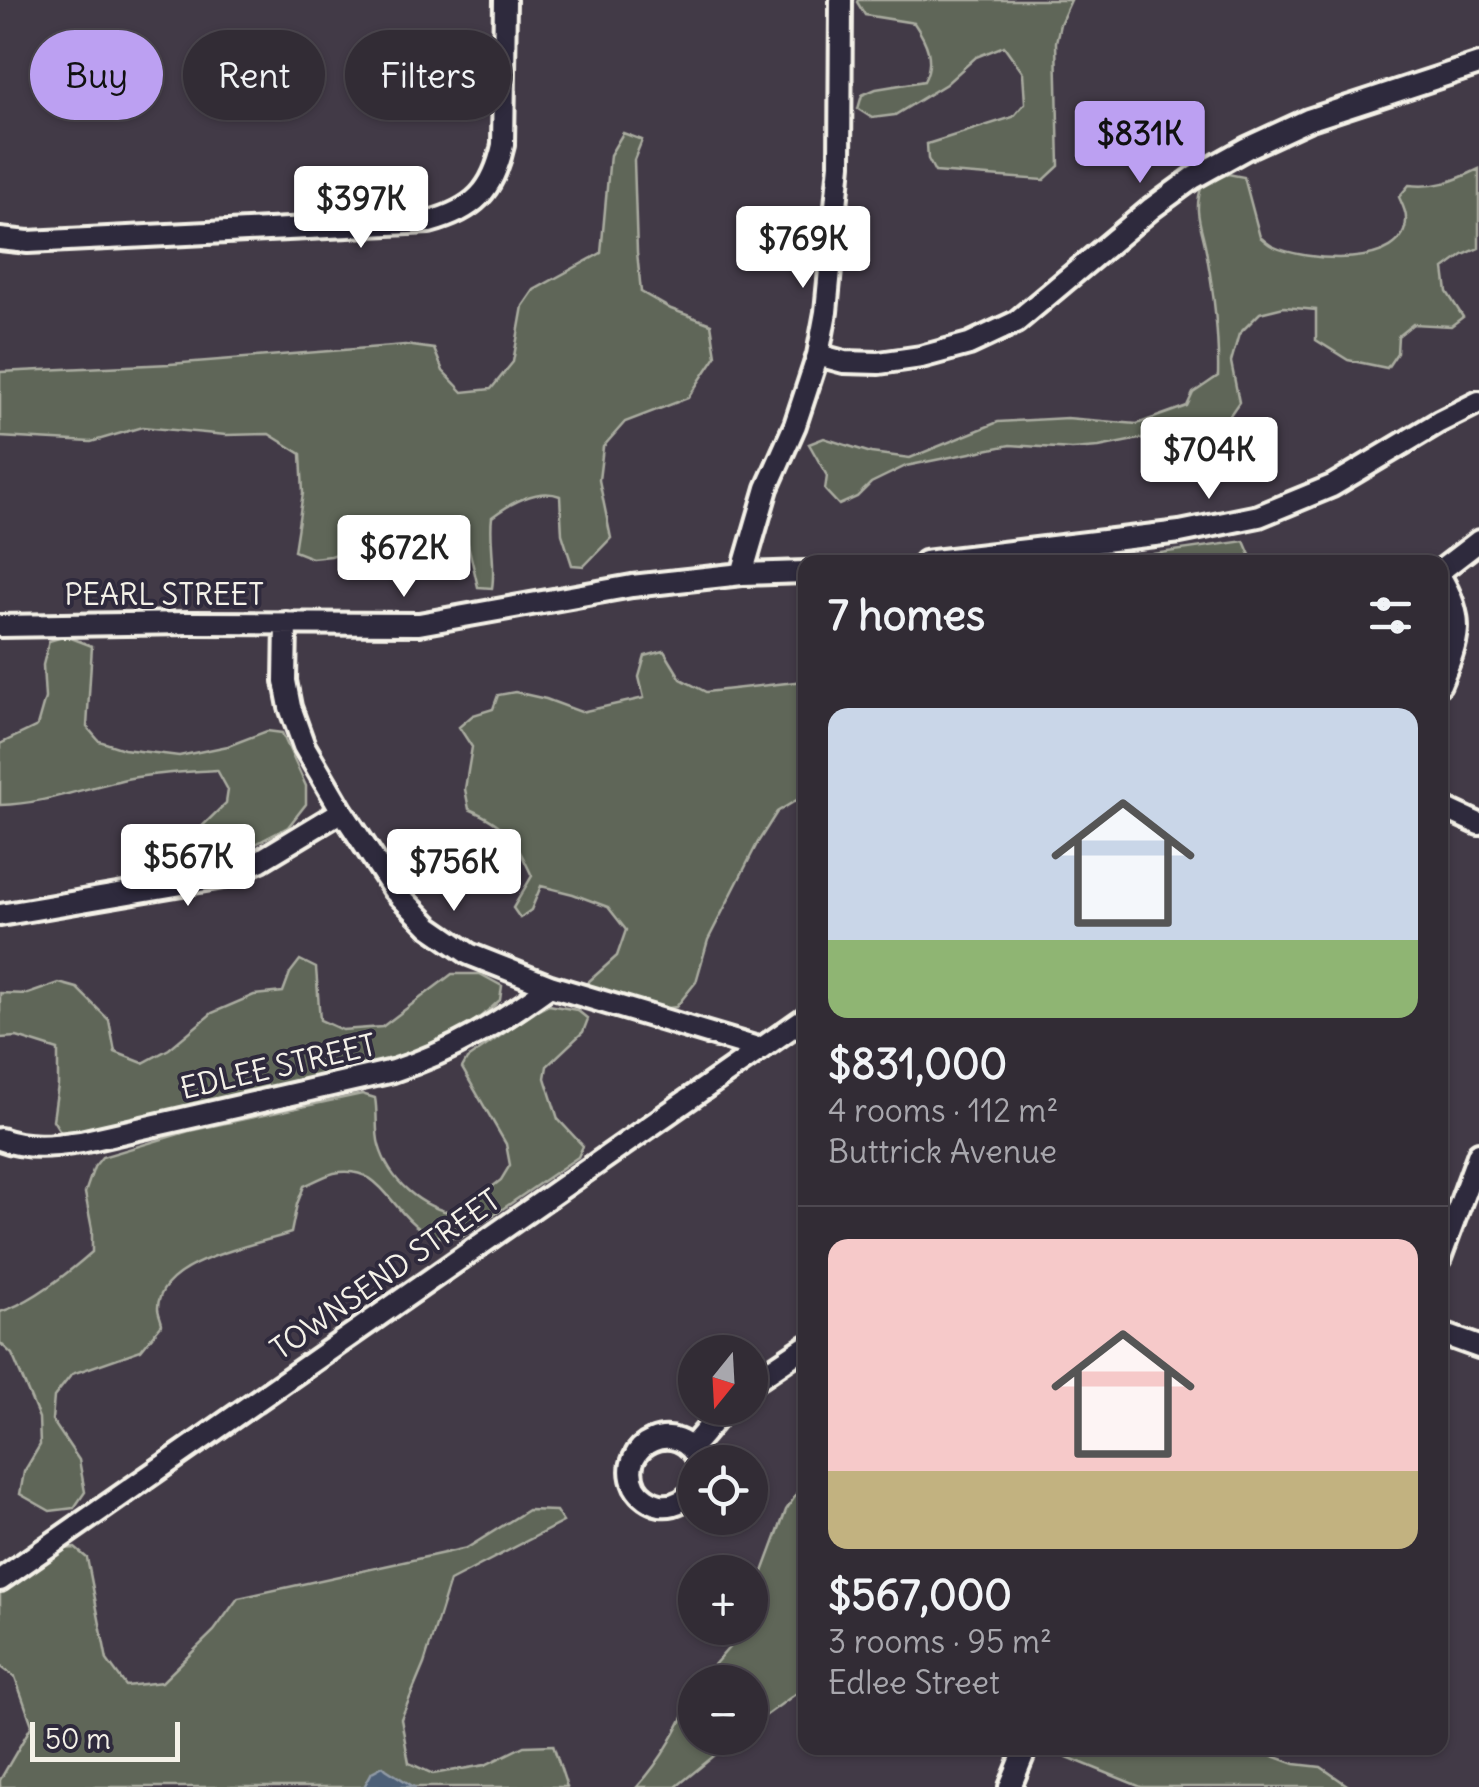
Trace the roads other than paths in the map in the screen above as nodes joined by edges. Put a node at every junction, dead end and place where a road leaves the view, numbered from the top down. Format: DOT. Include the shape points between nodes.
graph roads {
  1 [pos="505,0"];
  2 [pos="841,0"];
  3 [pos="1479,64"];
  4 [pos="0,240"];
  5 [pos="818,355"];
  6 [pos="1479,402"];
  7 [pos="1479,540"];
  8 [pos="984,555"];
  9 [pos="1448,567"];
  10 [pos="798,572"];
  11 [pos="742,574"];
  12 [pos="1448,590"];
  13 [pos="286,623"];
  14 [pos="0,626"];
  15 [pos="1448,663"];
  16 [pos="1448,810"];
  17 [pos="342,811"];
  18 [pos="1479,824"];
  19 [pos="0,914"];
  20 [pos="550,986"];
  21 [pos="798,1023"];
  22 [pos="761,1048"];
  23 [pos="0,1139"];
  24 [pos="1479,1153"];
  25 [pos="1448,1236"];
  26 [pos="1448,1336"];
  27 [pos="1479,1347"];
  28 [pos="798,1352"];
  29 [pos="768,1372"];
  30 [pos="681,1445"];
  31 [pos="678,1502"];
  32 [pos="0,1580"];
  33 [pos="1023,1755"];
  34 [pos="1010,1787"];
  1 -- 4 [label="street" via="499,164 481,194 452,216"];
  2 -- 5 [label="street" via="840,164"];
  3 -- 5 [label="street" via="1308,120 1220,163 1152,208 1016,322 968,344 879,363"];
  5 -- 11 [label="street"];
  6 -- 8 [label="street" via="1332,486 1258,516"];
  7 -- 9 [label="street"];
  10 -- 11 [label="street, PEARL STREET"];
  11 -- 13 [label="street, PEARL STREET" via="418,624"];
  12 -- 15 [label="street" via="1458,617"];
  13 -- 14 [label="street, PEARL STREET"];
  13 -- 17 [label="street" via="290,707"];
  16 -- 18 [label="street"];
  17 -- 19 [label="street" via="223,877"];
  17 -- 20 [label="street" via="394,890 430,927 469,954"];
  20 -- 22 [label="street"];
  20 -- 23 [label="street, EDLEE STREET" via="478,1036 393,1071 81,1142 22,1146"];
  21 -- 22 [label="street, TOWNSEND STREET"];
  22 -- 32 [label="street, TOWNSEND STREET"];
  24 -- 25 [label="street"];
  26 -- 27 [label="street"];
  28 -- 29 [label="street"];
  30 -- 31 [label="street" via="671,1438 648,1442 632,1472 641,1495 660,1505"];
  33 -- 34 [label="street"];
}
